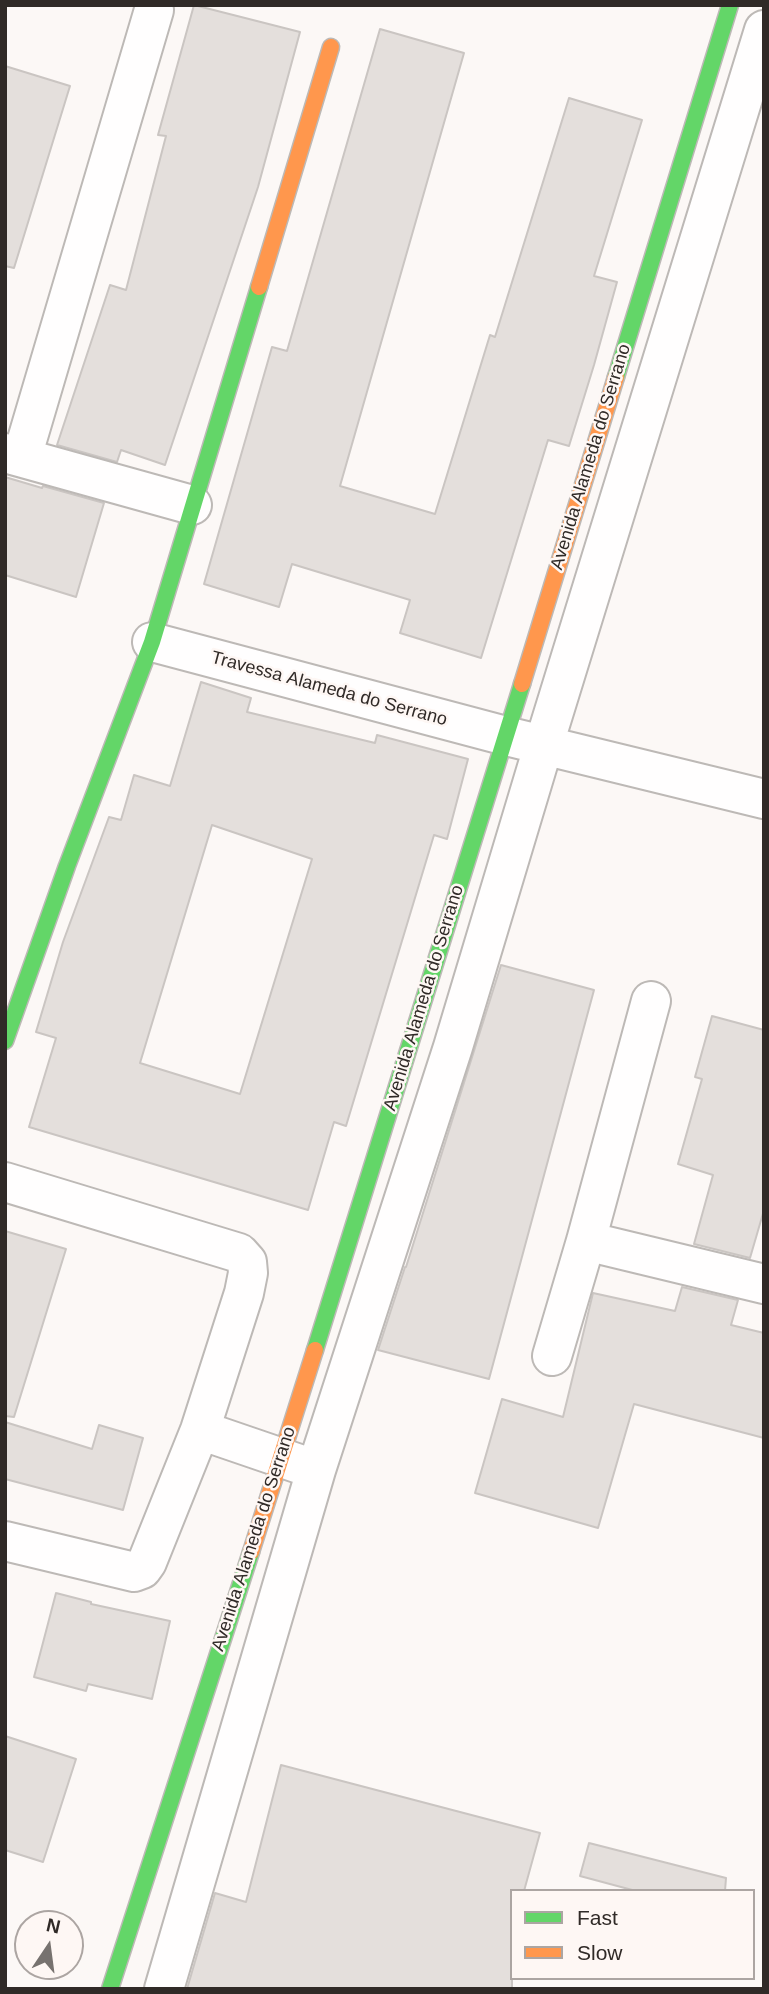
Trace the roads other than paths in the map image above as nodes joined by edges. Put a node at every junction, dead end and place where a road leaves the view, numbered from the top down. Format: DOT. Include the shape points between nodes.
graph roads {
  1 [pos="730,5"];
  2 [pos="154,10"];
  3 [pos="764,30"];
  4 [pos="331,47"];
  5 [pos="14,455"];
  6 [pos="192,505"];
  7 [pos="152,642"];
  8 [pos="506,736"];
  9 [pos="544,744"];
  10 [pos="764,799"];
  11 [pos="651,1001"];
  12 [pos="5,1041"];
  13 [pos="5,1182"];
  14 [pos="586,1241"];
  15 [pos="764,1284"];
  16 [pos="552,1356"];
  17 [pos="200,1430"];
  18 [pos="281,1458"];
  19 [pos="316,1470"];
  20 [pos="5,1541"];
  21 [pos="110,1989"];
  22 [pos="164,1989"];
  1 -- 8 [label="street, Avenida Alameda do Serrano"];
  2 -- 5 [label="street"];
  3 -- 9 [label="street"];
  4 -- 6 [label="street"];
  5 -- 6 [label="street"];
  6 -- 7 [label="street"];
  7 -- 8 [label="street, Travessa Alameda do Serrano"];
  7 -- 12 [label="street"];
  8 -- 9 [label="street, Travessa Alameda do Serrano"];
  8 -- 18 [label="street, Avenida Alameda do Serrano"];
  9 -- 10 [label="street, Travessa Alameda do Serrano"];
  9 -- 19 [label="street" via="453,1047"];
  11 -- 14 [label="street"];
  13 -- 17 [label="street" via="239,1254 247,1262 244,1293"];
  14 -- 15 [label="street"];
  14 -- 16 [label="street"];
  17 -- 18 [label="street"];
  17 -- 20 [label="street" via="142,1569 134,1572"];
  18 -- 19 [label="street"];
  18 -- 21 [label="street, Avenida Alameda do Serrano"];
  19 -- 22 [label="street"];
}
